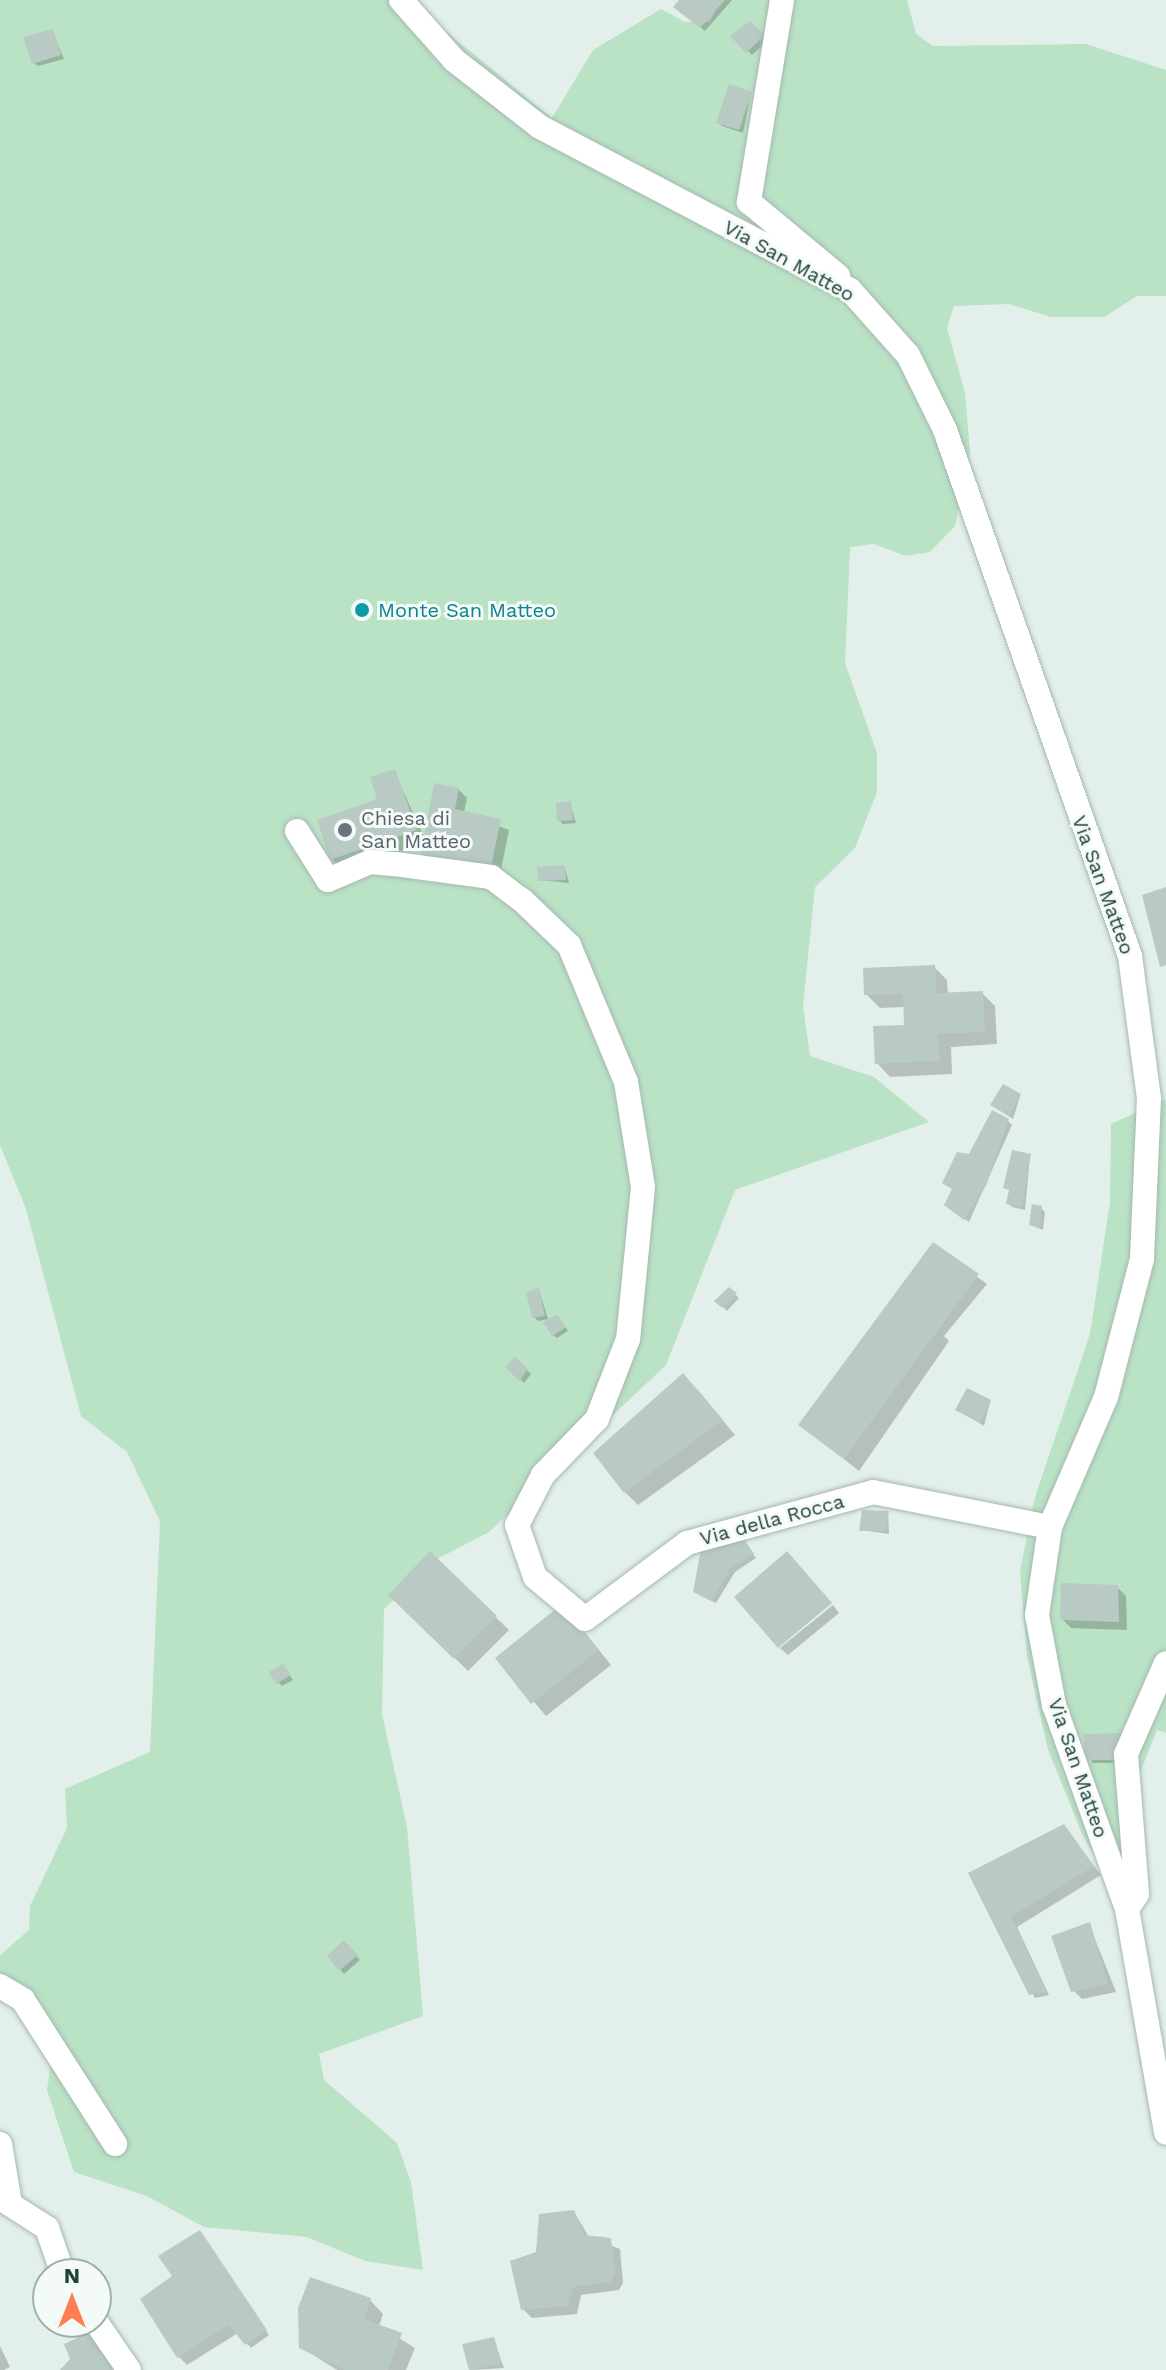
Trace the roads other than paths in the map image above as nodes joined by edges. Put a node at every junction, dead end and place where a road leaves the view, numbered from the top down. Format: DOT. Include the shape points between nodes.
graph roads {
  1 [pos="401,0"];
  2 [pos="782,0"];
  3 [pos="850,290"];
  4 [pos="297,831"];
  5 [pos="1050,1527"];
  6 [pos="1166,1663"];
  7 [pos="1127,1909"];
  8 [pos="0,1986"];
  9 [pos="1166,2133"];
  10 [pos="0,2144"];
  11 [pos="115,2144"];
  12 [pos="4,2198"];
  13 [pos="57,2258"];
  14 [pos="107,2338"];
  15 [pos="129,2370"];
  1 -- 3 [label="street, Via San Matteo" via="454,60 540,127"];
  2 -- 3 [label="street" via="749,202 824,259"];
  3 -- 5 [label="street, Via San Matteo" via="908,355 945,430 1130,956 1149,1098 1142,1259 1106,1397"];
  4 -- 5 [label="street, Via della Rocca" via="328,880 370,862 491,877 510,890 569,945 626,1082 643,1187 628,1339 597,1419 543,1475 517,1525 535,1577 585,1619 687,1543 873,1492"];
  5 -- 7 [label="street, Via San Matteo" via="1037,1615 1054,1705"];
  6 -- 7 [label="street" via="1126,1754 1137,1894"];
  7 -- 9 [label="street, Via San Matteo"];
  8 -- 11 [label="street" via="23,2000"];
  10 -- 12 [label="street"];
  12 -- 13 [label="street" via="47,2228"];
  14 -- 15 [label="street"];
}
